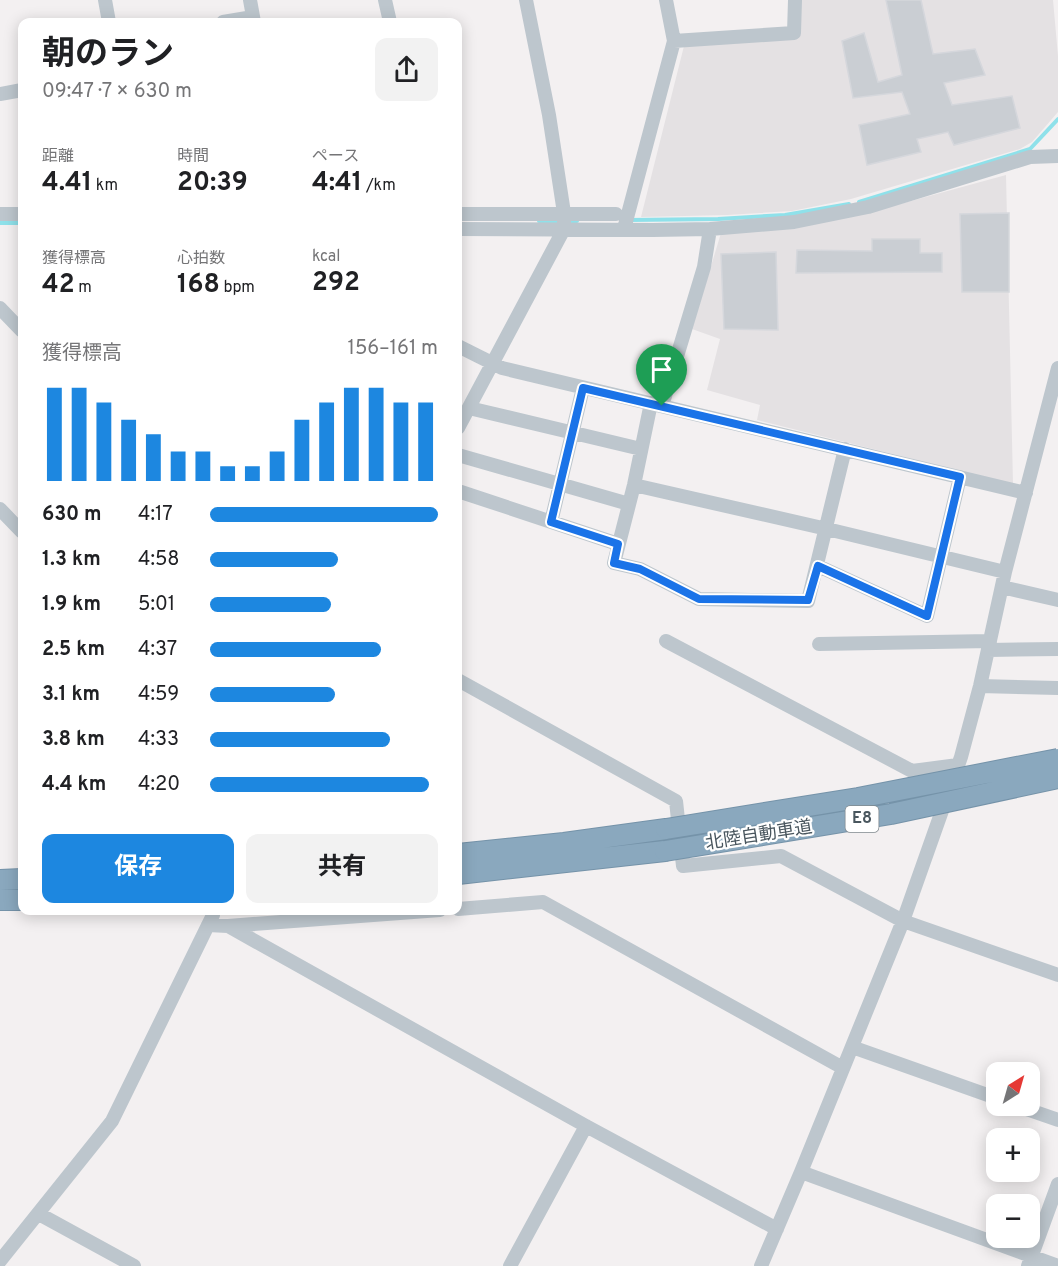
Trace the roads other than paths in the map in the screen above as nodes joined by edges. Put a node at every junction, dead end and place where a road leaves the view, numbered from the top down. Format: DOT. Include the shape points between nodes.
graph roads {
  1 [pos="105,0"];
  2 [pos="250,0"];
  3 [pos="385,0"];
  4 [pos="526,0"];
  5 [pos="666,0"];
  6 [pos="795,0"];
  7 [pos="108,18"];
  8 [pos="254,18"];
  9 [pos="389,18"];
  10 [pos="674,41"];
  11 [pos="18,91"];
  12 [pos="0,94"];
  13 [pos="1058,156"];
  14 [pos="564,213"];
  15 [pos="0,214"];
  16 [pos="18,214"];
  17 [pos="462,214"];
  18 [pos="622,214"];
  19 [pos="462,229"];
  20 [pos="564,229"];
  21 [pos="624,229"];
  22 [pos="710,229"];
  23 [pos="0,308"];
  24 [pos="18,327"];
  25 [pos="462,348"];
  26 [pos="493,363"];
  27 [pos="1058,368"];
  28 [pos="583,388"];
  29 [pos="657,404"];
  30 [pos="1053,406"];
  31 [pos="469,408"];
  32 [pos="462,421"];
  33 [pos="573,434"];
  34 [pos="641,449"];
  35 [pos="845,449"];
  36 [pos="462,456"];
  37 [pos="960,477"];
  38 [pos="560,485"];
  39 [pos="634,485"];
  40 [pos="462,492"];
  41 [pos="1026,493"];
  42 [pos="629,504"];
  43 [pos="0,509"];
  44 [pos="551,522"];
  45 [pos="18,528"];
  46 [pos="827,528"];
  47 [pos="618,544"];
  48 [pos="942,557"];
  49 [pos="818,566"];
  50 [pos="1005,572"];
  51 [pos="1002,587"];
  52 [pos="1058,600"];
  53 [pos="666,641"];
  54 [pos="819,644"];
  55 [pos="989,645"];
  56 [pos="1058,649"];
  57 [pos="462,682"];
  58 [pos="980,686"];
  59 [pos="1058,688"];
  60 [pos="1058,759"];
  61 [pos="958,765"];
  62 [pos="1058,778"];
  63 [pos="462,854"];
  64 [pos="462,874"];
  65 [pos="18,879"];
  66 [pos="0,880"];
  67 [pos="0,900"];
  68 [pos="18,900"];
  69 [pos="462,909"];
  70 [pos="374,915"];
  71 [pos="903,921"];
  72 [pos="228,926"];
  73 [pos="1058,975"];
  74 [pos="852,1047"];
  75 [pos="843,1068"];
  76 [pos="986,1094"];
  77 [pos="1040,1114"];
  78 [pos="1058,1120"];
  79 [pos="586,1126"];
  80 [pos="801,1172"];
  81 [pos="1058,1184"];
  82 [pos="39,1214"];
  83 [pos="777,1229"];
  84 [pos="0,1260"];
  85 [pos="1029,1261"];
  86 [pos="134,1266"];
  87 [pos="510,1266"];
  88 [pos="761,1266"];
  89 [pos="1058,1266"];
  1 -- 7 [label="street"];
  2 -- 8 [label="street"];
  3 -- 9 [label="street"];
  4 -- 14 [label="street"];
  5 -- 10 [label="street"];
  6 -- 10 [label="street" via="794,33"];
  10 -- 18 [label="street"];
  11 -- 12 [label="street"];
  13 -- 22 [label="street" via="1030,157 868,207 794,222"];
  14 -- 17 [label="street"];
  14 -- 18 [label="street"];
  14 -- 20 [label="street"];
  15 -- 16 [label="street"];
  18 -- 21 [label="street"];
  19 -- 20 [label="street"];
  20 -- 21 [label="street"];
  20 -- 26 [label="street"];
  21 -- 22 [label="street"];
  22 -- 29 [label="street" via="705,267"];
  23 -- 24 [label="street"];
  25 -- 26 [label="street"];
  26 -- 28 [label="street"];
  26 -- 31 [label="street"];
  27 -- 30 [label="street"];
  28 -- 29 [label="street"];
  28 -- 33 [label="street"];
  29 -- 34 [label="street"];
  29 -- 35 [label="street"];
  30 -- 41 [label="street"];
  31 -- 32 [label="street"];
  31 -- 33 [label="street"];
  33 -- 34 [label="street"];
  33 -- 38 [label="street"];
  34 -- 39 [label="street"];
  35 -- 37 [label="street"];
  35 -- 46 [label="street"];
  36 -- 38 [label="street"];
  37 -- 41 [label="street"];
  37 -- 48 [label="street"];
  38 -- 42 [label="street"];
  38 -- 44 [label="street"];
  39 -- 42 [label="street"];
  39 -- 46 [label="street"];
  40 -- 44 [label="street"];
  41 -- 50 [label="street"];
  42 -- 47 [label="street"];
  43 -- 45 [label="street"];
  44 -- 47 [label="street"];
  46 -- 48 [label="street"];
  46 -- 49 [label="street"];
  47 -- 49 [label="street" via="614,563 640,569 699,599 808,600"];
  48 -- 49 [label="street" via="927,616"];
  48 -- 50 [label="street"];
  50 -- 51 [label="street"];
  51 -- 52 [label="street"];
  51 -- 55 [label="street"];
  53 -- 61 [label="street" via="912,771"];
  54 -- 55 [label="street"];
  55 -- 56 [label="street"];
  55 -- 58 [label="street"];
  57 -- 71 [label="street" via="676,801 683,866 781,856"];
  58 -- 59 [label="street"];
  58 -- 61 [label="street"];
  60 -- 63 [label="highway, 北陸自動車道 / E8, bridge" via="858,798 666,829"];
  61 -- 71 [label="street"];
  62 -- 64 [label="highway, 北陸自動車道 / E8, bridge" via="891,814 665,851"];
  65 -- 66 [label="highway"];
  67 -- 68 [label="highway"];
  69 -- 75 [label="street" via="543,902"];
  70 -- 72 [label="street"];
  71 -- 73 [label="street"];
  71 -- 74 [label="street"];
  72 -- 79 [label="street"];
  72 -- 82 [label="street" via="211,920 112,1121"];
  74 -- 75 [label="street"];
  74 -- 76 [label="street"];
  75 -- 80 [label="street"];
  77 -- 78 [label="street"];
  79 -- 83 [label="street"];
  79 -- 87 [label="street"];
  80 -- 83 [label="street"];
  80 -- 85 [label="street"];
  81 -- 85 [label="street"];
  82 -- 84 [label="street"];
  82 -- 86 [label="street"];
  83 -- 88 [label="street"];
  85 -- 89 [label="street"];
}
